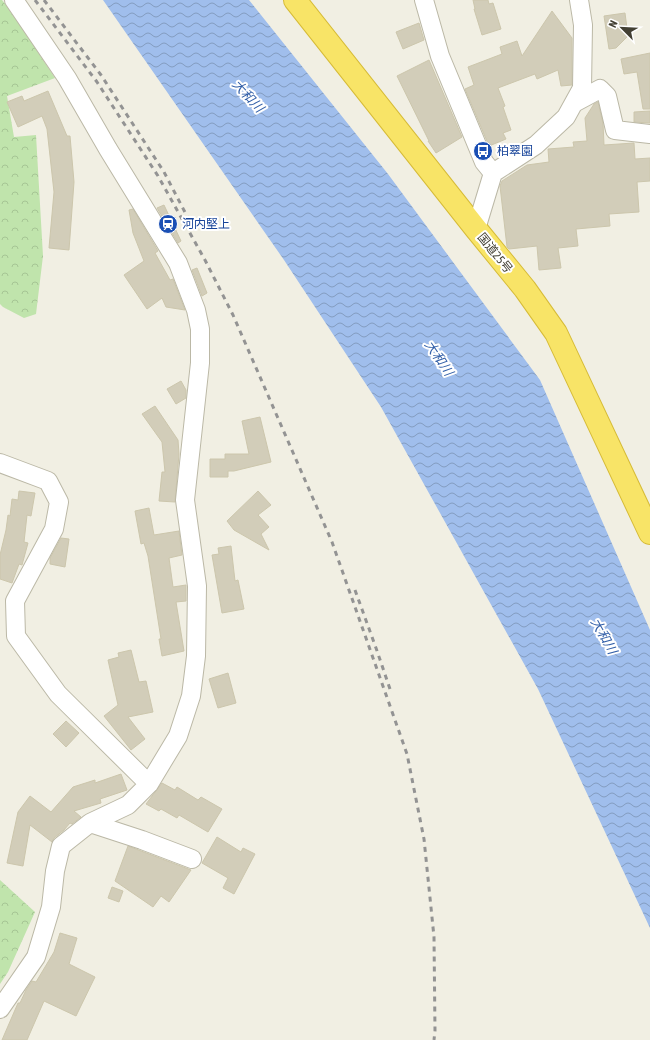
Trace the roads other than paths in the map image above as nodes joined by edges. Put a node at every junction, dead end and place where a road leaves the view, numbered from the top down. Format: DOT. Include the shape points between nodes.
graph roads {
  1 [pos="14,0"];
  2 [pos="295,0"];
  3 [pos="424,0"];
  4 [pos="579,0"];
  5 [pos="574,103"];
  6 [pos="650,134"];
  7 [pos="493,173"];
  8 [pos="476,229"];
  9 [pos="0,463"];
  10 [pos="650,533"];
  11 [pos="149,784"];
  12 [pos="90,823"];
  13 [pos="192,860"];
  14 [pos="0,1009"];
  1 -- 11 [label="street" via="68,78 178,263 196,310 200,329 200,363 185,500 197,586 196,656 191,696 178,736"];
  2 -- 8 [label="highway, 国道25号"];
  3 -- 7 [label="street" via="440,56 484,162"];
  4 -- 5 [label="street" via="583,25 582,88"];
  5 -- 6 [label="street" via="600,89 607,96 615,130"];
  5 -- 7 [label="street" via="566,117 536,146"];
  7 -- 8 [label="street"];
  8 -- 10 [label="highway, 国道25号" via="525,289 556,333"];
  9 -- 11 [label="street" via="48,480 59,502 54,529 15,601 16,636 58,694"];
  11 -- 12 [label="street" via="128,805"];
  12 -- 13 [label="street"];
  12 -- 14 [label="street" via="61,846 51,907 36,957"];
}
